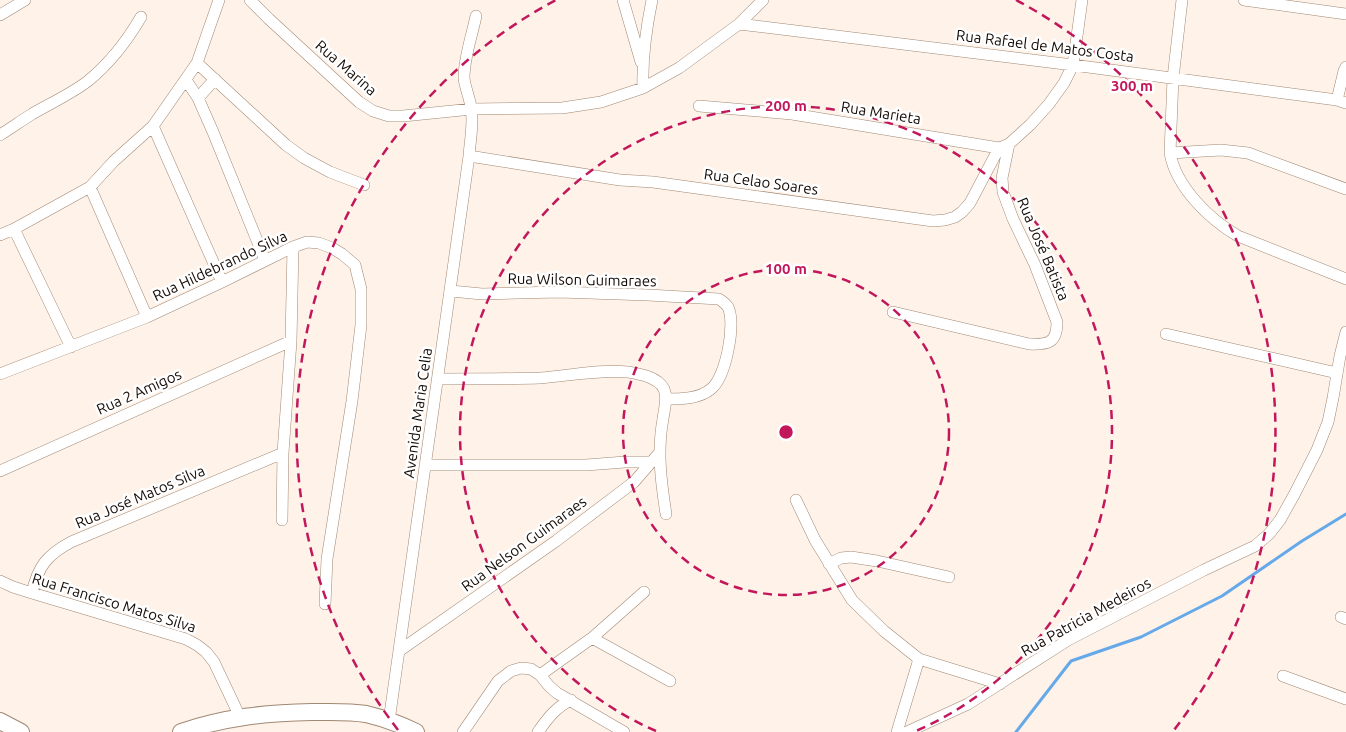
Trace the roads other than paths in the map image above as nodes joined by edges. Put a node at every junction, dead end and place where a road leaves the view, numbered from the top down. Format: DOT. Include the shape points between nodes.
graph roads {
  1 [pos="24,0"];
  2 [pos="219,0"];
  3 [pos="250,0"];
  4 [pos="623,0"];
  5 [pos="652,0"];
  6 [pos="763,0"];
  7 [pos="1082,0"];
  8 [pos="1182,0"];
  9 [pos="1244,0"];
  10 [pos="1346,14"];
  11 [pos="0,15"];
  12 [pos="141,16"];
  13 [pos="476,16"];
  14 [pos="739,24"];
  15 [pos="197,63"];
  16 [pos="1073,65"];
  17 [pos="643,66"];
  18 [pos="1346,67"];
  19 [pos="1173,78"];
  20 [pos="215,79"];
  21 [pos="186,80"];
  22 [pos="643,88"];
  23 [pos="198,98"];
  24 [pos="1341,102"];
  25 [pos="699,106"];
  26 [pos="472,109"];
  27 [pos="153,126"];
  28 [pos="0,135"];
  29 [pos="1004,146"];
  30 [pos="1170,153"];
  31 [pos="469,156"];
  32 [pos="364,185"];
  33 [pos="90,187"];
  34 [pos="1346,189"];
  35 [pos="14,229"];
  36 [pos="0,234"];
  37 [pos="293,247"];
  38 [pos="265,260"];
  39 [pos="1346,279"];
  40 [pos="222,282"];
  41 [pos="451,291"];
  42 [pos="893,312"];
  43 [pos="147,317"];
  44 [pos="1346,332"];
  45 [pos="1166,334"];
  46 [pos="291,341"];
  47 [pos="71,347"];
  48 [pos="1337,373"];
  49 [pos="0,374"];
  50 [pos="438,380"];
  51 [pos="666,399"];
  52 [pos="660,452"];
  53 [pos="283,453"];
  54 [pos="652,462"];
  55 [pos="425,466"];
  56 [pos="0,471"];
  57 [pos="796,500"];
  58 [pos="666,514"];
  59 [pos="282,520"];
  60 [pos="829,564"];
  61 [pos="949,577"];
  62 [pos="0,581"];
  63 [pos="644,592"];
  64 [pos="32,593"];
  65 [pos="325,604"];
  66 [pos="592,638"];
  67 [pos="398,651"];
  68 [pos="920,659"];
  69 [pos="540,675"];
  70 [pos="1283,676"];
  71 [pos="670,682"];
  72 [pos="1000,684"];
  73 [pos="1346,699"];
  74 [pos="571,700"];
  75 [pos="240,717"];
  76 [pos="0,720"];
  77 [pos="389,721"];
  78 [pos="21,732"];
  79 [pos="181,732"];
  80 [pos="416,732"];
  81 [pos="463,732"];
  82 [pos="538,732"];
  83 [pos="624,732"];
  84 [pos="897,732"];
  85 [pos="907,732"];
  1 -- 11 [label="street"];
  2 -- 15 [label="street"];
  3 -- 26 [label="street, Rua Marina" via="359,102 373,111 403,116"];
  4 -- 17 [label="street"];
  5 -- 17 [label="street"];
  6 -- 14 [label="street, Rua Marina"];
  7 -- 16 [label="street"];
  8 -- 19 [label="street"];
  9 -- 10 [label="street"];
  12 -- 28 [label="street" via="111,60 87,81"];
  13 -- 26 [label="street, Avenida Maria Celia" via="464,78"];
  14 -- 16 [label="street, Rua Rafael de Matos Costa"];
  14 -- 22 [label="street, Rua Marina" via="679,68"];
  15 -- 20 [label="street"];
  15 -- 21 [label="street"];
  16 -- 19 [label="street, Rua Rafael de Matos Costa"];
  16 -- 29 [label="street" via="1049,104"];
  17 -- 22 [label="street"];
  18 -- 24 [label="street"];
  19 -- 24 [label="street, Rua Rafael de Matos Costa"];
  19 -- 30 [label="street"];
  20 -- 23 [label="street"];
  20 -- 32 [label="street" via="304,158"];
  21 -- 23 [label="street"];
  21 -- 27 [label="street"];
  22 -- 26 [label="street, Rua Marina" via="601,102 562,108"];
  23 -- 38 [label="street"];
  25 -- 29 [label="street, Rua Marieta" via="792,114"];
  26 -- 31 [label="street, Avenida Maria Celia"];
  27 -- 33 [label="street"];
  27 -- 40 [label="street"];
  29 -- 31 [label="street, Rua Celao Soares" via="962,212 945,220 933,221 620,180"];
  29 -- 42 [label="street, Rua José Batista" via="1003,192 1050,302 1057,330 1054,338 1040,345 1029,344"];
  30 -- 34 [label="street" via="1221,150 1248,153"];
  30 -- 39 [label="street" via="1175,170 1193,198 1223,227"];
  31 -- 41 [label="street, Avenida Maria Celia"];
  33 -- 35 [label="street"];
  33 -- 43 [label="street"];
  35 -- 36 [label="street"];
  35 -- 47 [label="street"];
  37 -- 38 [label="street, Rua Hildebrando Silva"];
  37 -- 46 [label="street"];
  37 -- 65 [label="street, Rua Hildebrando Silva" via="307,242 319,243 342,254 355,265 361,289 360,334 327,559"];
  38 -- 40 [label="street, Rua Hildebrando Silva"];
  40 -- 43 [label="street, Rua Hildebrando Silva"];
  41 -- 50 [label="street, Avenida Maria Celia"];
  41 -- 51 [label="street, Rua Wilson Guimaraes" via="482,294 559,292 719,300 727,305 730,320 729,342 720,377 714,388 704,394"];
  43 -- 47 [label="street, Rua Hildebrando Silva"];
  44 -- 48 [label="street, Rua Patricia Medeiros"];
  45 -- 48 [label="street"];
  46 -- 53 [label="street"];
  46 -- 56 [label="street, Rua 2 Amigos"];
  47 -- 49 [label="street, Rua Hildebrando Silva"];
  48 -- 72 [label="street, Rua Patricia Medeiros" via="1328,422 1317,450 1280,520 1255,546 1068,640"];
  50 -- 51 [label="street" via="626,372 653,378 664,390"];
  50 -- 55 [label="street, Avenida Maria Celia"];
  51 -- 52 [label="street"];
  52 -- 54 [label="street, Rua Nelson Guimaraes"];
  52 -- 58 [label="street"];
  53 -- 59 [label="street"];
  53 -- 64 [label="street, Rua José Matos Silva" via="57,549 39,569"];
  54 -- 55 [label="street"];
  54 -- 67 [label="street, Rua Nelson Guimaraes" via="634,482 556,542"];
  55 -- 67 [label="street, Avenida Maria Celia"];
  57 -- 60 [label="street"];
  60 -- 61 [label="street" via="851,557"];
  60 -- 68 [label="street" via="865,614"];
  62 -- 64 [label="street, Rua Francisco Matos Silva"];
  63 -- 66 [label="street"];
  64 -- 75 [label="street, Rua Francisco Matos Silva" via="197,645 214,662"];
  66 -- 69 [label="street"];
  66 -- 71 [label="street"];
  67 -- 77 [label="street, Avenida Maria Celia"];
  68 -- 72 [label="street"];
  68 -- 84 [label="street"];
  69 -- 74 [label="street" via="557,693"];
  69 -- 81 [label="street" via="531,669 511,671 498,681"];
  70 -- 73 [label="street"];
  72 -- 85 [label="street, Rua Patricia Medeiros" via="968,704"];
  74 -- 82 [label="street" via="555,710"];
  74 -- 83 [label="street"];
  75 -- 77 [label="main road" via="346,712"];
  75 -- 79 [label="main road"];
  76 -- 78 [label="main road"];
  77 -- 80 [label="main road"];
}
